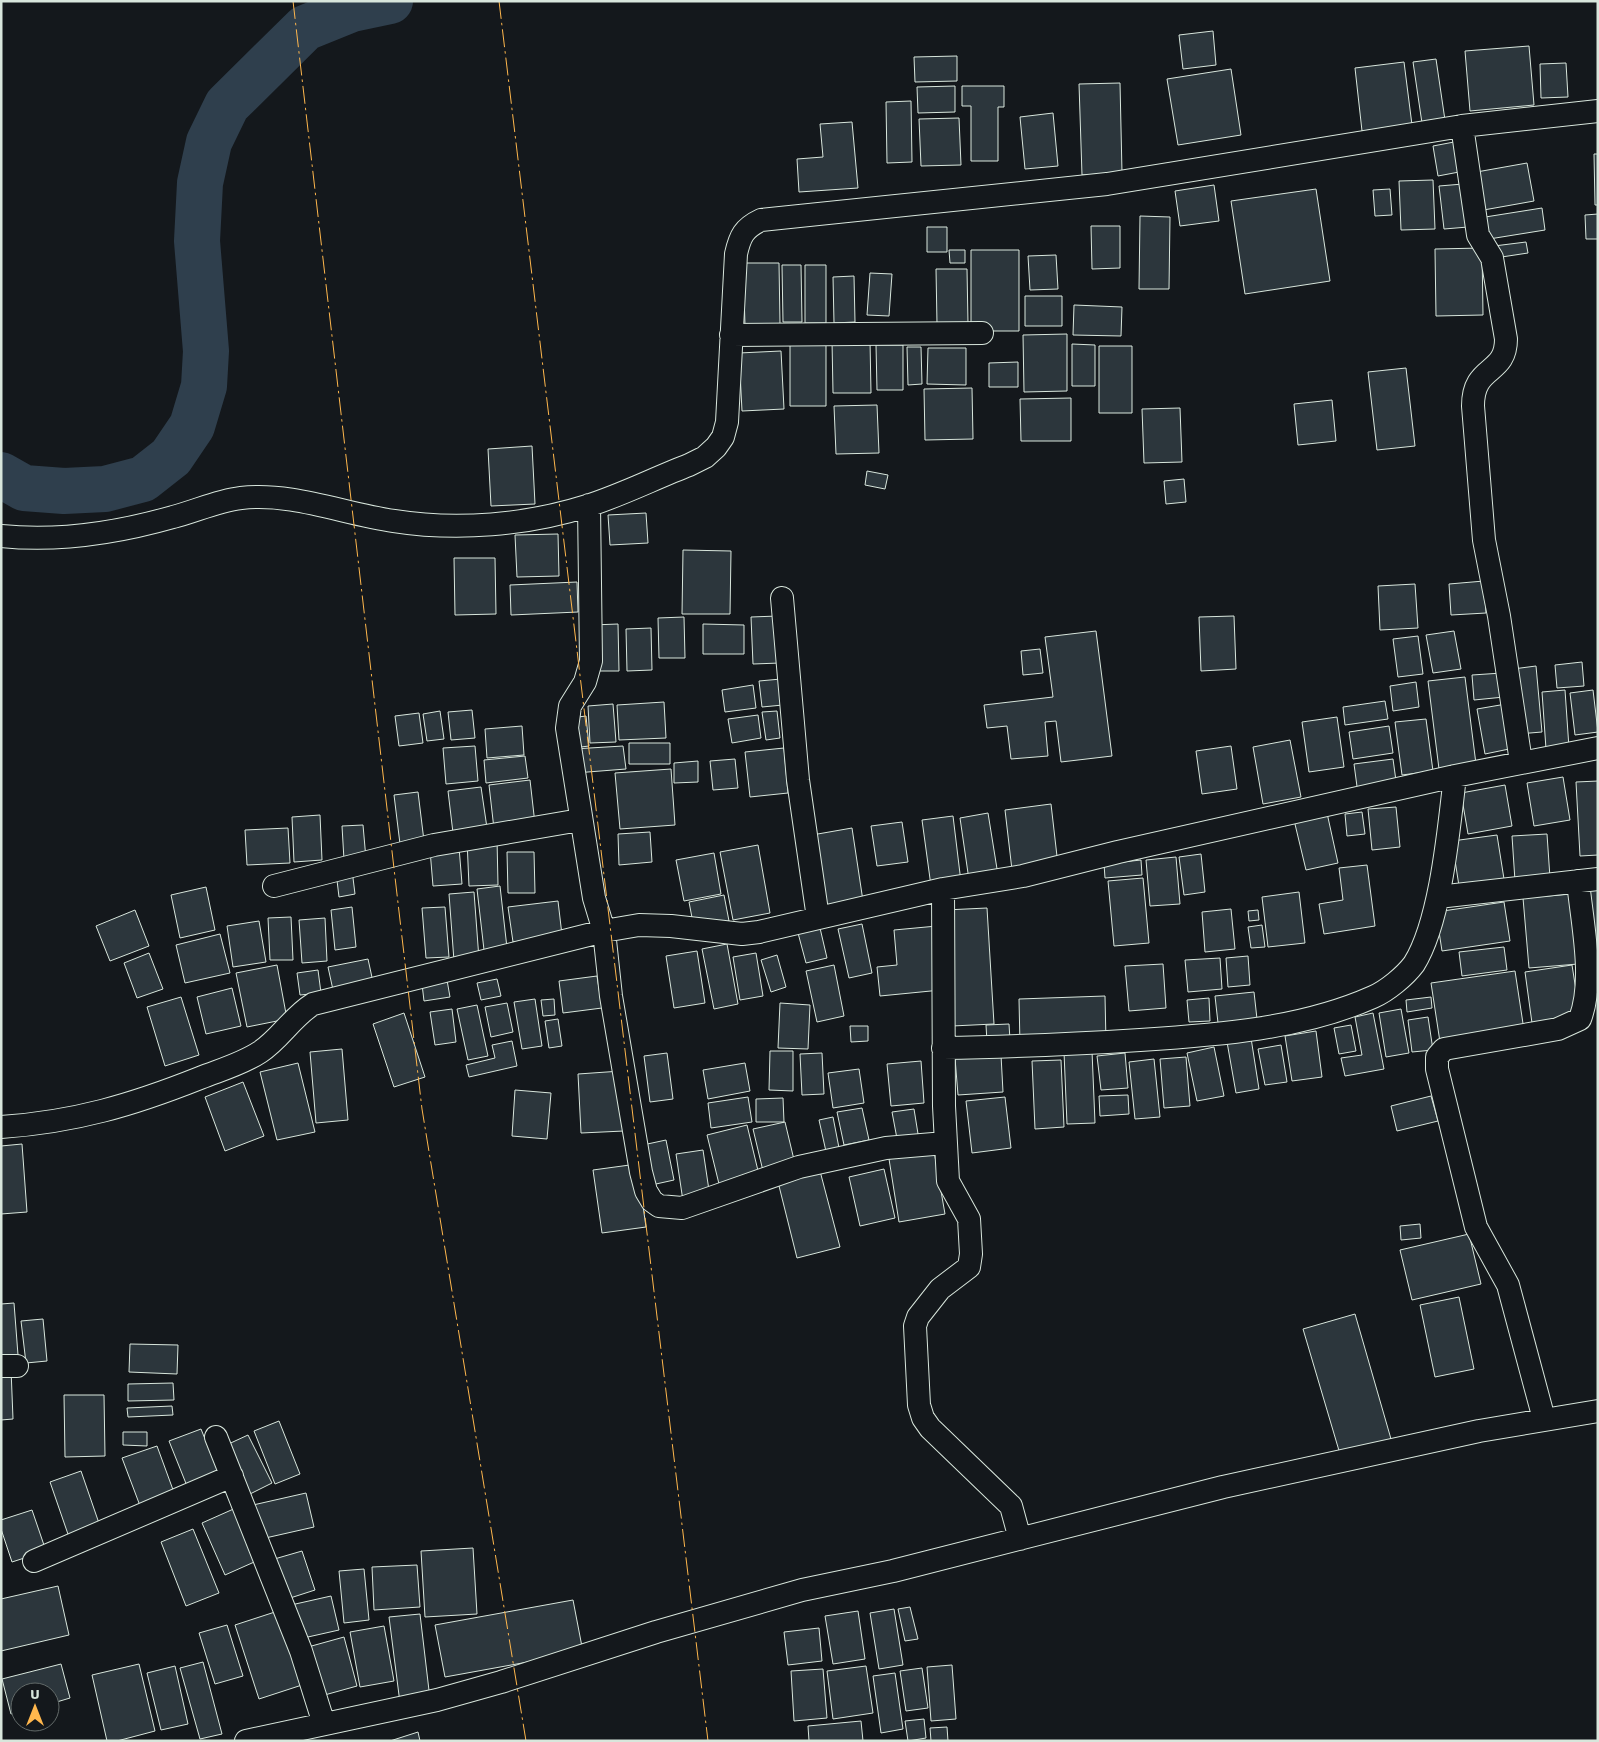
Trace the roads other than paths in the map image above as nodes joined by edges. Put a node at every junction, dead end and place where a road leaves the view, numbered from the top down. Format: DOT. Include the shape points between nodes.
graph roads {
  1 [pos="1598,111"];
  2 [pos="1462,126"];
  3 [pos="982,333"];
  4 [pos="731,335"];
  5 [pos="589,505"];
  6 [pos="1,536"];
  7 [pos="782,598"];
  8 [pos="1598,748"];
  9 [pos="1521,762"];
  10 [pos="1455,776"];
  11 [pos="580,820"];
  12 [pos="1588,880"];
  13 [pos="274,886"];
  14 [pos="943,889"];
  15 [pos="1438,897"];
  16 [pos="818,918"];
  17 [pos="604,931"];
  18 [pos="943,1048"];
  19 [pos="1,1127"];
  20 [pos="945,1143"];
  21 [pos="1598,1411"];
  22 [pos="1544,1419"];
  23 [pos="216,1437"];
  24 [pos="232,1476"];
  25 [pos="1020,1539"];
  26 [pos="34,1561"];
  27 [pos="324,1724"];
  28 [pos="246,1741"];
  1 -- 2 [label="street"];
  2 -- 4 [label="street" via="1107,184 761,220 747,227 740,237"];
  2 -- 9 [label="street" via="1478,235 1492,258 1506,339 1502,360 1476,383 1473,406 1484,540"];
  3 -- 4 [label="street"];
  4 -- 5 [label="street" via="726,422 723,437 716,447 705,457"];
  5 -- 6 [label="street" via="528,520 488,524 421,524 275,497 242,498 126,529 49,539"];
  5 -- 11 [label="street" via="591,660 585,682 567,717"];
  7 -- 16 [label="street" via="798,780"];
  8 -- 9 [label="street"];
  9 -- 10 [label="street"];
  10 -- 14 [label="street" via="1023,876"];
  10 -- 15 [label="street"];
  11 -- 13 [label="street" via="434,845"];
  11 -- 17 [label="street" via="594,898"];
  12 -- 15 [label="street"];
  12 -- 22 [label="street" via="1588,982 1580,1019 1558,1029 1444,1049 1437,1057 1437,1069 1476,1227 1508,1285"];
  14 -- 16 [label="street"];
  14 -- 18 [label="street"];
  15 -- 18 [label="street" via="1413,964 1375,997 1345,1008 1282,1024 1212,1035"];
  16 -- 17 [label="street" via="742,934 654,924"];
  17 -- 19 [label="street" via="322,1001 301,1011 262,1051 197,1079 111,1110 32,1125"];
  17 -- 20 [label="street" via="611,996 641,1172 646,1190 659,1206 682,1208 695,1205 799,1167 847,1155"];
  18 -- 20 [label="street"];
  20 -- 25 [label="street" via="948,1181 969,1219 972,1254 969,1267 940,1288 918,1317 914,1339 919,1405 930,1428 1011,1506"];
  21 -- 22 [label="street"];
  22 -- 25 [label="street" via="1223,1487"];
  23 -- 24 [label="street"];
  24 -- 26 [label="street"];
  24 -- 27 [label="street" via="301,1651"];
  25 -- 27 [label="street" via="802,1590 656,1632 492,1685"];
  27 -- 28 [label="street"];
}
